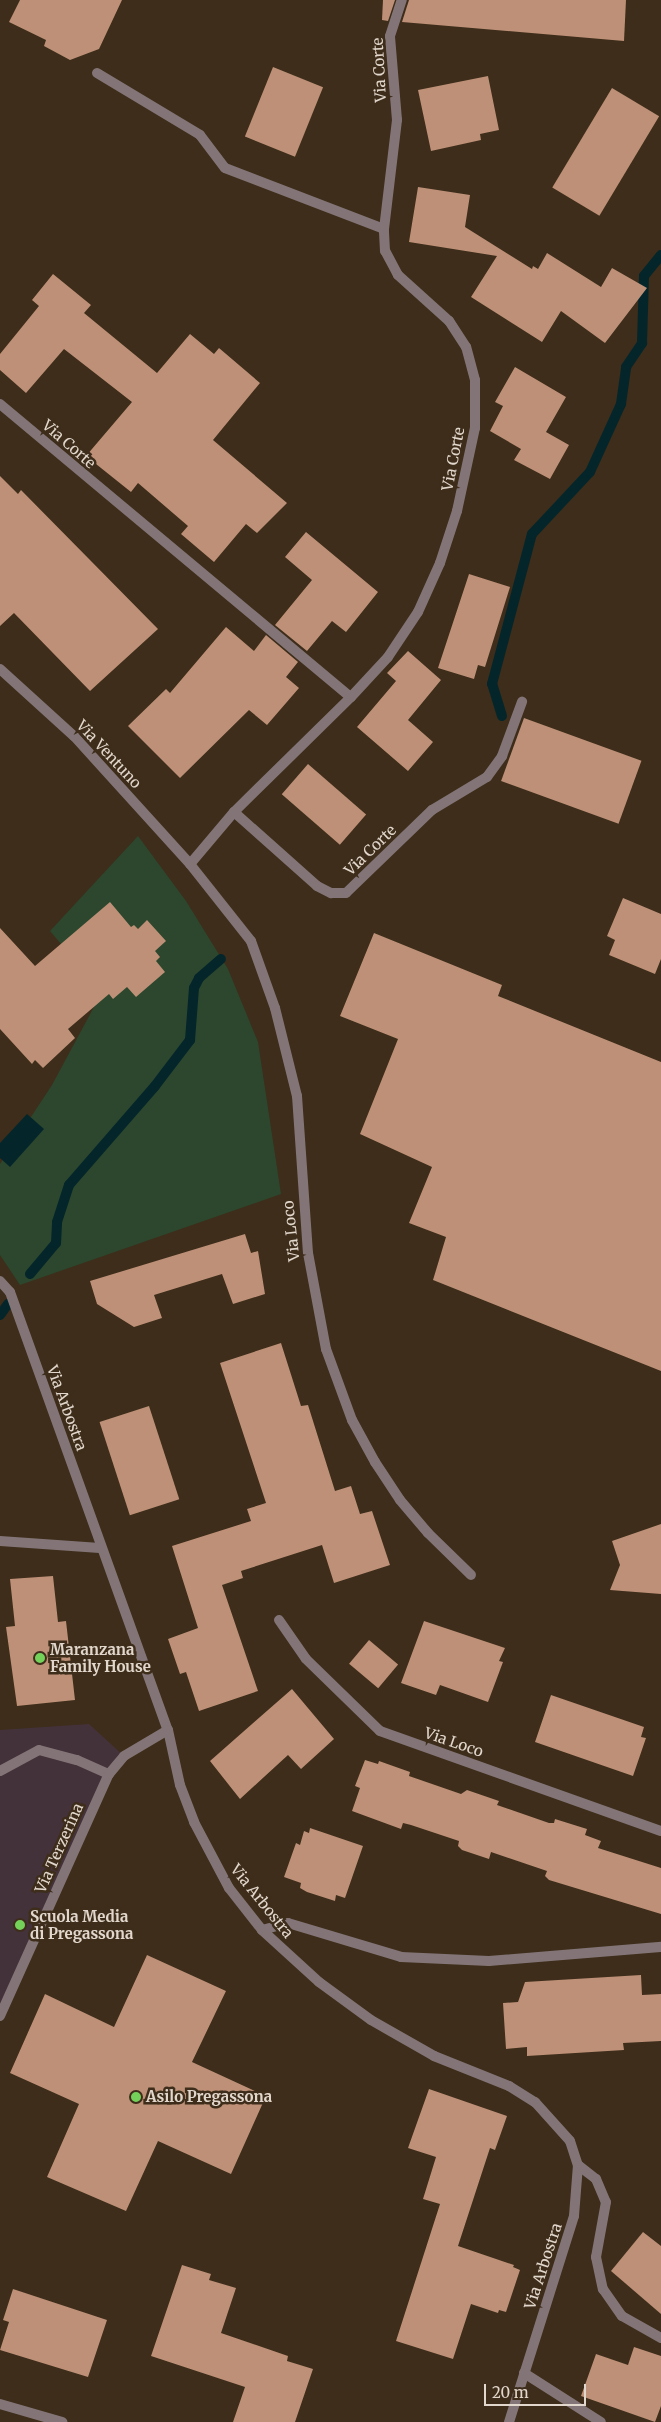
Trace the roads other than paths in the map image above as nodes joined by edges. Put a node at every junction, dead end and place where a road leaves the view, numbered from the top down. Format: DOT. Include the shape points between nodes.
graph roads {
  1 [pos="402,0"];
  2 [pos="98,73"];
  3 [pos="384,228"];
  4 [pos="0,404"];
  5 [pos="0,669"];
  6 [pos="350,697"];
  7 [pos="522,702"];
  8 [pos="234,812"];
  9 [pos="190,864"];
  10 [pos="0,1281"];
  11 [pos="0,1541"];
  12 [pos="100,1548"];
  13 [pos="471,1575"];
  14 [pos="279,1620"];
  15 [pos="168,1730"];
  16 [pos="0,1771"];
  17 [pos="109,1774"];
  18 [pos="661,1830"];
  19 [pos="262,1930"];
  20 [pos="661,1947"];
  21 [pos="0,2016"];
  22 [pos="578,2165"];
  23 [pos="661,2338"];
  24 [pos="524,2373"];
  25 [pos="0,2404"];
  26 [pos="62,2422"];
  27 [pos="509,2422"];
  28 [pos="601,2422"];
  1 -- 3 [label="street, Via Corte" via="390,36 397,120"];
  2 -- 3 [label="street" via="200,135 226,168"];
  3 -- 6 [label="street, Via Corte" via="385,251 392,266 449,321 466,347 475,380 475,428 457,512 440,563 418,612 388,657"];
  4 -- 6 [label="street, Via Corte"];
  5 -- 9 [label="street, Via Ventuno" via="74,736"];
  6 -- 8 [label="street, Via Corte"];
  7 -- 8 [label="street, Via Corte" via="502,756 487,776 432,810 346,893 331,893 317,886"];
  8 -- 9 [label="street, Via Corte"];
  9 -- 13 [label="street, Via Loco" via="251,940 275,1008 297,1096 302,1198 315,1301 326,1349 352,1420 400,1500"];
  10 -- 12 [label="street, Via Arbostra" via="10,1292"];
  11 -- 12 [label="street"];
  12 -- 15 [label="street, Via Arbostra"];
  14 -- 18 [label="street, Via Loco" via="306,1659 380,1731"];
  15 -- 17 [label="street, Via Terzerina" via="124,1756"];
  15 -- 19 [label="street, Via Arbostra" via="180,1785 202,1839 229,1888"];
  16 -- 17 [label="street" via="39,1750 77,1760"];
  17 -- 21 [label="street, Via Terzerina"];
  19 -- 20 [label="street" via="288,1923 401,1956 489,1961"];
  19 -- 22 [label="street, Via Arbostra" via="319,1982 371,2020 434,2056 509,2086 535,2102 570,2141"];
  22 -- 23 [label="street" via="596,2179 606,2202 596,2257 603,2289 622,2316"];
  22 -- 24 [label="street, Via Arbostra" via="574,2216"];
  24 -- 27 [label="street, Via Arbostra"];
  24 -- 28 [label="street"];
  25 -- 26 [label="street"];
}
